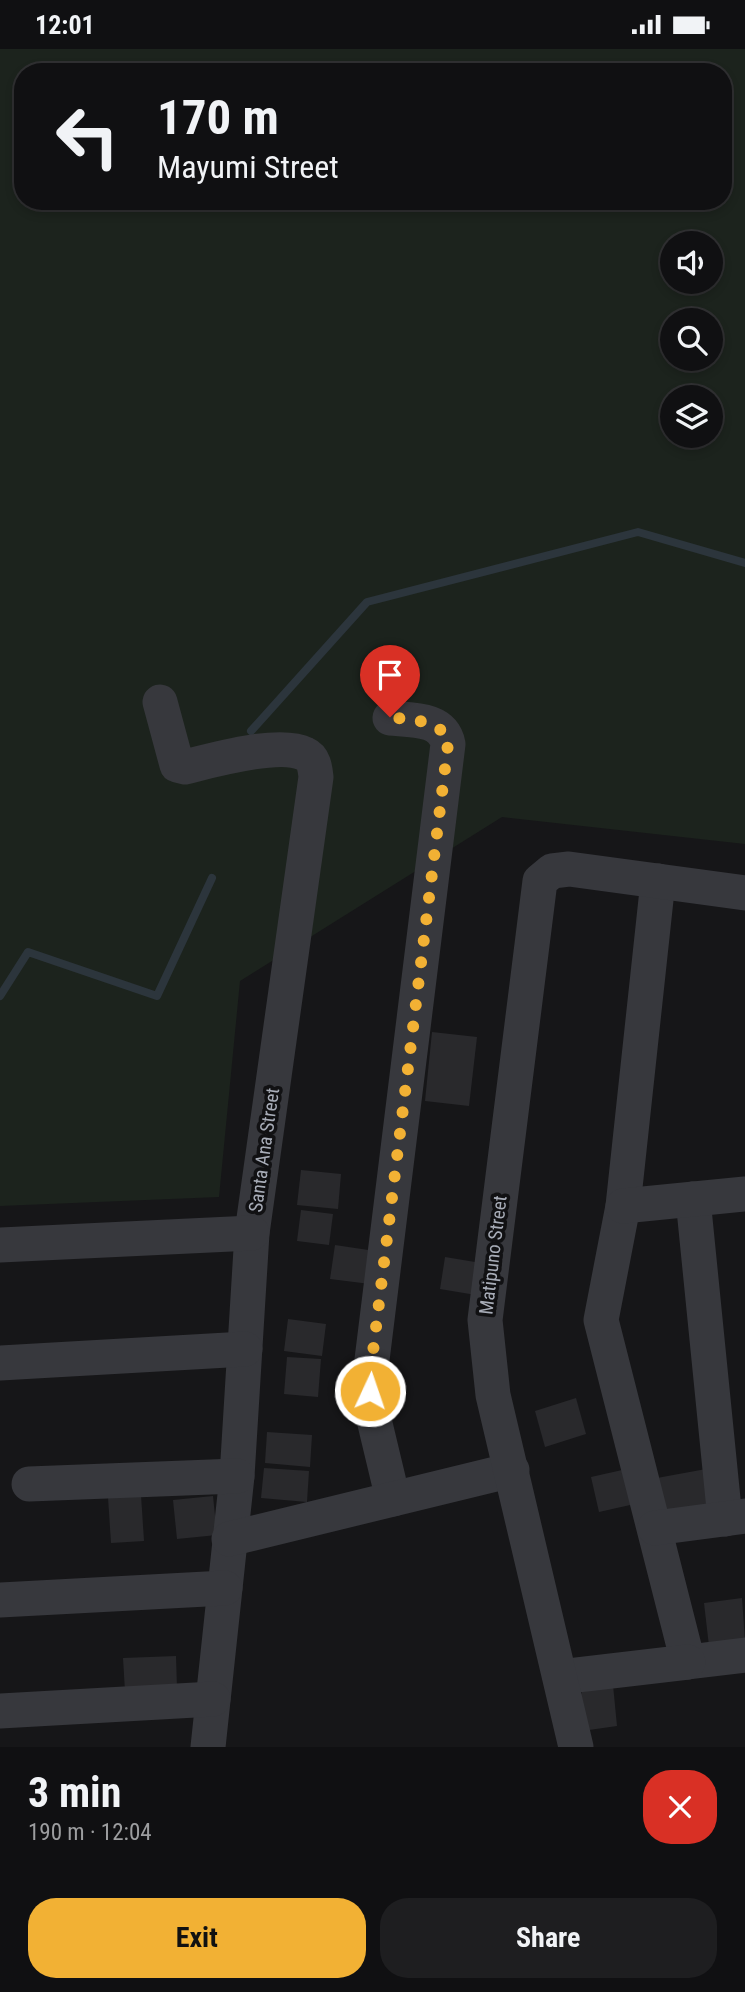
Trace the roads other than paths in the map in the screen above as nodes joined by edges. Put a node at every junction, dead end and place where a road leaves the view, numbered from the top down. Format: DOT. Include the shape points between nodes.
graph roads {
  1 [pos="160,702"];
  2 [pos="390,717"];
  3 [pos="658,881"];
  4 [pos="745,893"];
  5 [pos="745,1194"];
  6 [pos="693,1199"];
  7 [pos="623,1206"];
  8 [pos="252,1233"];
  9 [pos="0,1245"];
  10 [pos="245,1349"];
  11 [pos="0,1363"];
  12 [pos="512,1471"];
  13 [pos="237,1476"];
  14 [pos="29,1484"];
  15 [pos="393,1499"];
  16 [pos="735,1517"];
  17 [pos="655,1528"];
  18 [pos="229,1539"];
  19 [pos="225,1588"];
  20 [pos="0,1600"];
  21 [pos="745,1655"];
  22 [pos="688,1663"];
  23 [pos="560,1677"];
  24 [pos="213,1699"];
  25 [pos="0,1711"];
  26 [pos="208,1747"];
  27 [pos="576,1747"];
  1 -- 8 [label="street, Santa Ana Street" via="177,765 290,749 307,755 315,764 314,807"];
  2 -- 15 [label="street" via="438,726 446,733 448,744 370,1376 373,1417"];
  3 -- 4 [label="street"];
  3 -- 7 [label="street"];
  3 -- 12 [label="street, Matipuno Street" via="569,869 552,871 540,881 485,1320 493,1395"];
  5 -- 6 [label="street"];
  6 -- 7 [label="street"];
  6 -- 16 [label="street"];
  7 -- 17 [label="street" via="601,1320"];
  8 -- 9 [label="street"];
  8 -- 10 [label="street, Santa Ana Street"];
  10 -- 11 [label="street"];
  10 -- 13 [label="street, Santa Ana Street"];
  12 -- 15 [label="street"];
  12 -- 23 [label="street, Matipuno Street"];
  13 -- 14 [label="street"];
  13 -- 18 [label="street, Santa Ana Street"];
  15 -- 18 [label="street"];
  16 -- 17 [label="street"];
  17 -- 22 [label="street"];
  18 -- 19 [label="street, Santa Ana Street"];
  19 -- 20 [label="street"];
  19 -- 24 [label="street, Santa Ana Street"];
  21 -- 22 [label="street"];
  22 -- 23 [label="street"];
  23 -- 27 [label="street, Matipuno Street"];
  24 -- 25 [label="street"];
  24 -- 26 [label="street, Santa Ana Street"];
}
